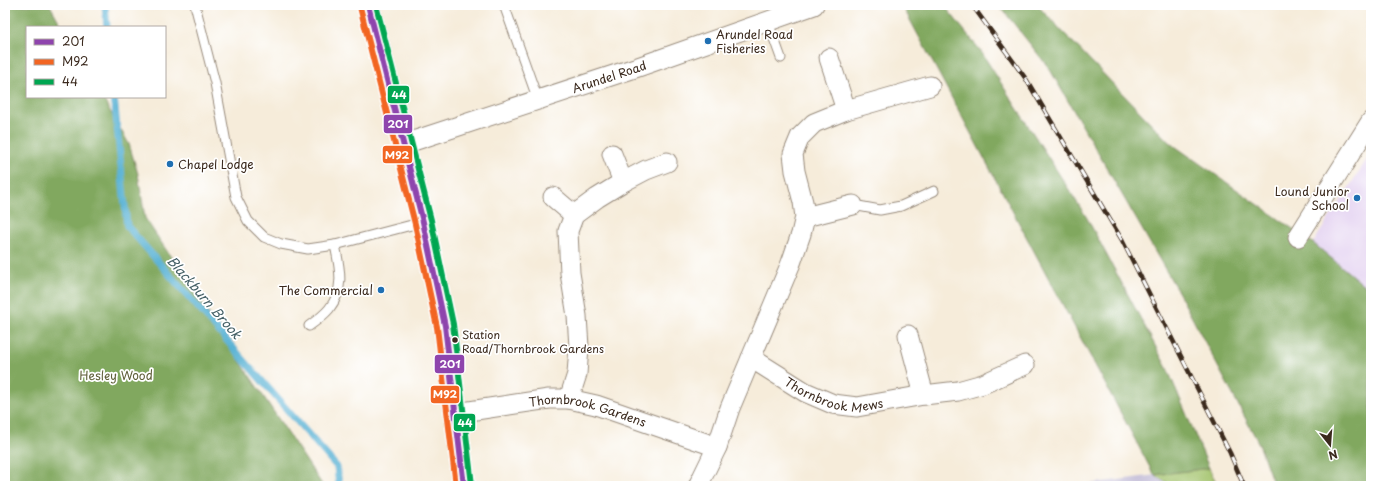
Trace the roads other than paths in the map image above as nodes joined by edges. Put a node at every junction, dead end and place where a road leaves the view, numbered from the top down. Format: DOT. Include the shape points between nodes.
graph roads {
  1 [pos="195,5"];
  2 [pos="368,5"];
  3 [pos="504,5"];
  4 [pos="814,5"];
  5 [pos="788,9"];
  6 [pos="768,22"];
  7 [pos="781,58"];
  8 [pos="829,58"];
  9 [pos="930,86"];
  10 [pos="538,100"];
  11 [pos="846,110"];
  12 [pos="1371,121"];
  13 [pos="404,144"];
  14 [pos="612,154"];
  15 [pos="667,162"];
  16 [pos="623,182"];
  17 [pos="934,191"];
  18 [pos="553,197"];
  19 [pos="853,205"];
  20 [pos="574,215"];
  21 [pos="805,217"];
  22 [pos="423,222"];
  23 [pos="1298,237"];
  24 [pos="335,245"];
  25 [pos="310,326"];
  26 [pos="908,336"];
  27 [pos="751,358"];
  28 [pos="1025,364"];
  29 [pos="924,395"];
  30 [pos="569,399"];
  31 [pos="456,413"];
  32 [pos="717,447"];
  33 [pos="464,486"];
  34 [pos="698,486"];
  1 -- 24 [label="lane" via="215,82 236,198 248,221 264,237 281,244 308,249"];
  2 -- 13 [label="main road"];
  3 -- 10 [label="lane"];
  4 -- 5 [label="street, Arundel Road"];
  5 -- 6 [label="street, Arundel Road"];
  6 -- 7 [label="lane"];
  6 -- 10 [label="street, Arundel Road"];
  8 -- 11 [label="street"];
  9 -- 11 [label="street"];
  10 -- 13 [label="street, Arundel Road"];
  11 -- 21 [label="street" via="814,124 800,137 793,154"];
  12 -- 23 [label="street"];
  13 -- 22 [label="main road"];
  14 -- 16 [label="street"];
  15 -- 16 [label="street"];
  16 -- 20 [label="street"];
  17 -- 19 [label="lane" via="901,206 880,210"];
  18 -- 20 [label="street"];
  19 -- 21 [label="street"];
  20 -- 30 [label="street" via="568,231 579,347 577,374"];
  21 -- 27 [label="street" via="791,263"];
  22 -- 24 [label="lane"];
  22 -- 31 [label="main road" via="448,344"];
  24 -- 25 [label="lane" via="340,272 338,293 328,310"];
  26 -- 29 [label="street"];
  27 -- 29 [label="street, Thornbrook Mews" via="805,392 833,404 857,407"];
  27 -- 32 [label="street"];
  28 -- 29 [label="street, Thornbrook Mews" via="983,384 958,391"];
  30 -- 31 [label="street, Thornbrook Gardens" via="548,399"];
  30 -- 32 [label="street, Thornbrook Gardens" via="596,405"];
  31 -- 33 [label="main road"];
  32 -- 34 [label="street"];
}
